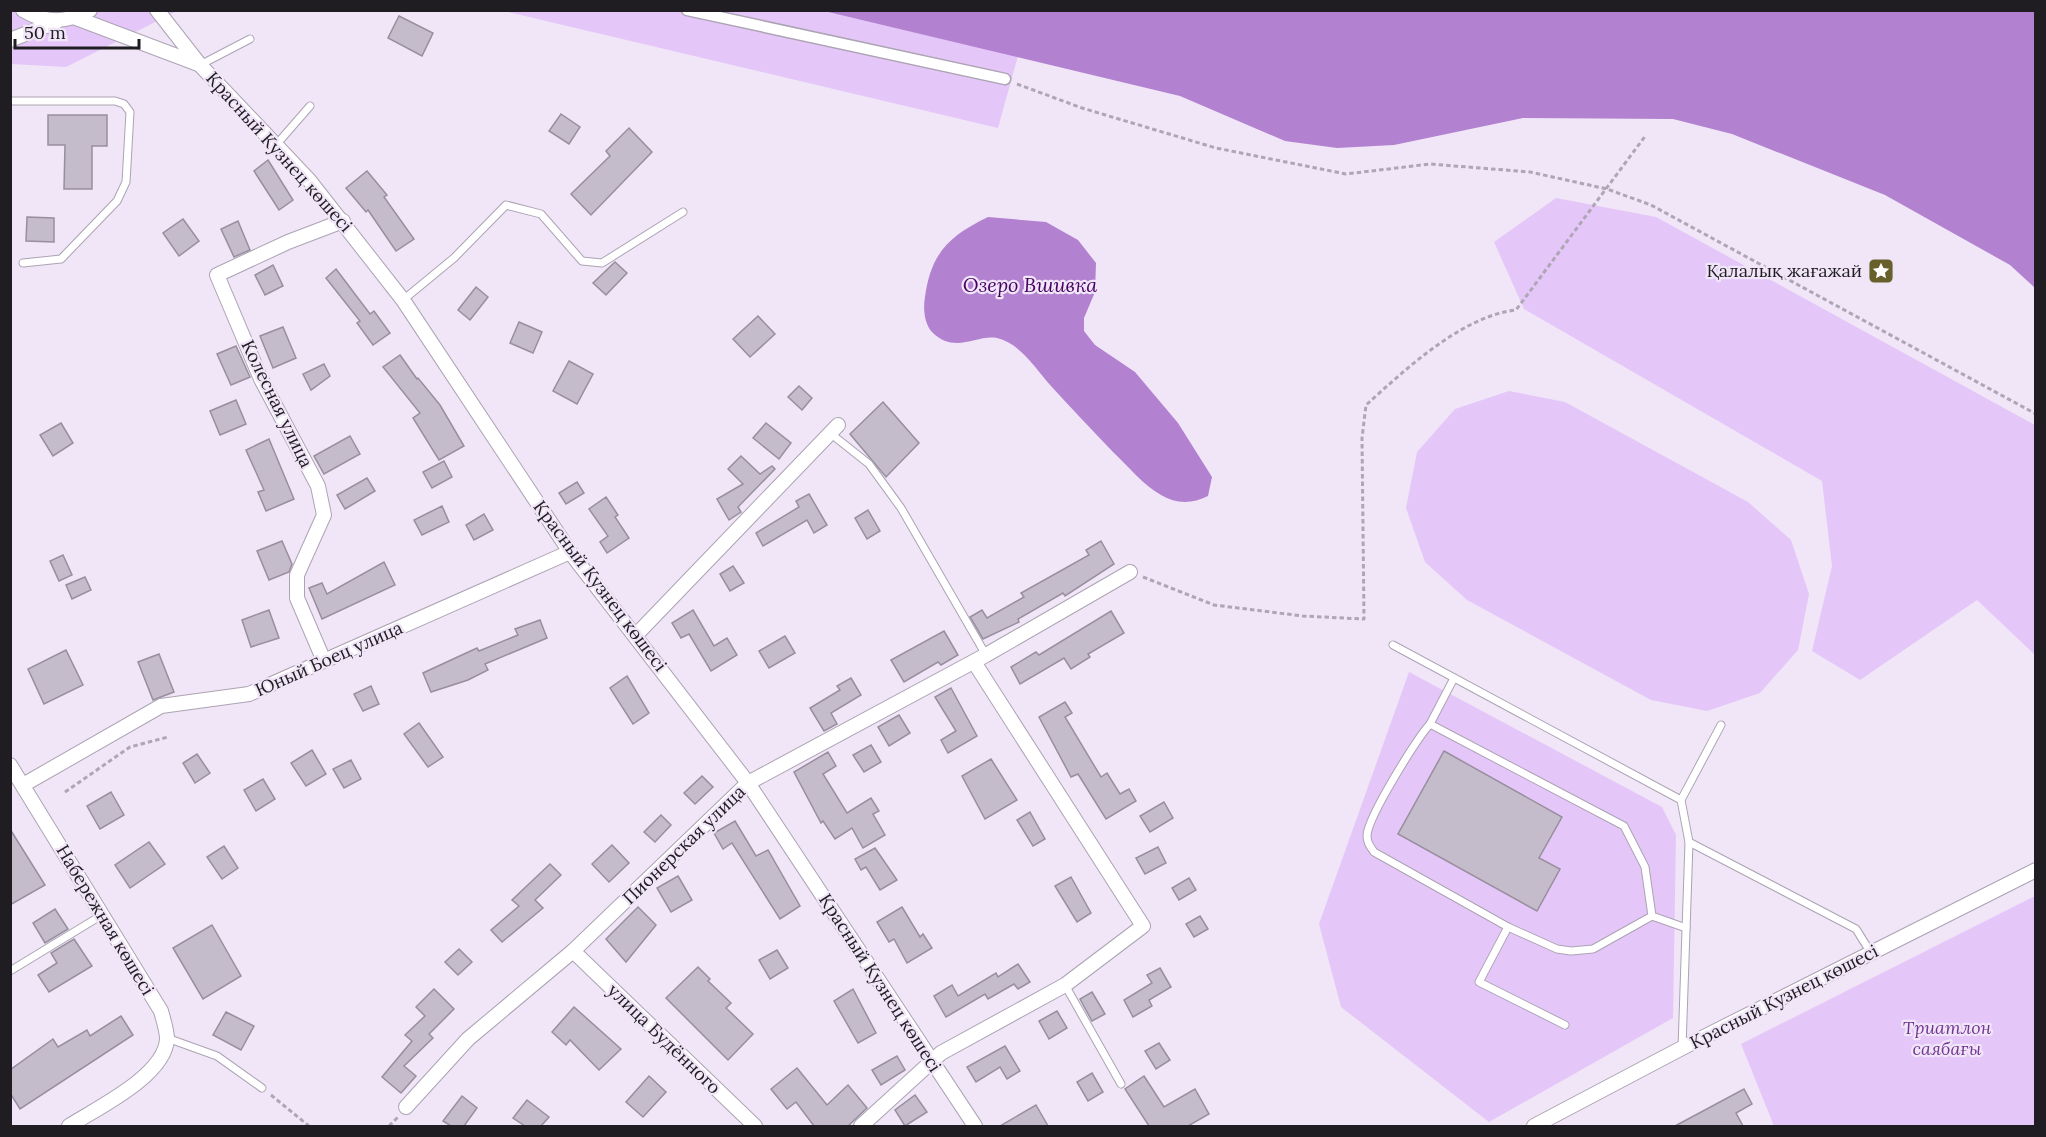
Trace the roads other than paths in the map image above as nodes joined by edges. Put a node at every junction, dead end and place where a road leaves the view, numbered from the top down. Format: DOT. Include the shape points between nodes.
graph roads {
  1 [pos="23,10"];
  2 [pos="90,10"];
  3 [pos="157,10"];
  4 [pos="687,10"];
  5 [pos="76,18"];
  6 [pos="56,22"];
  7 [pos="250,39"];
  8 [pos="10,40"];
  9 [pos="200,65"];
  10 [pos="1005,79"];
  11 [pos="10,102"];
  12 [pos="310,106"];
  13 [pos="276,145"];
  14 [pos="683,212"];
  15 [pos="343,221"];
  16 [pos="23,263"];
  17 [pos="403,300"];
  18 [pos="834,429"];
  19 [pos="570,552"];
  20 [pos="1131,572"];
  21 [pos="636,635"];
  22 [pos="1393,645"];
  23 [pos="980,659"];
  24 [pos="324,661"];
  25 [pos="1454,678"];
  26 [pos="1430,724"];
  27 [pos="1721,725"];
  28 [pos="10,765"];
  29 [pos="748,783"];
  30 [pos="23,785"];
  31 [pos="1681,800"];
  32 [pos="1689,842"];
  33 [pos="2036,870"];
  34 [pos="102,915"];
  35 [pos="1652,916"];
  36 [pos="1508,927"];
  37 [pos="1686,928"];
  38 [pos="573,951"];
  39 [pos="1871,953"];
  40 [pos="10,971"];
  41 [pos="1065,985"];
  42 [pos="1565,1025"];
  43 [pos="167,1038"];
  44 [pos="1682,1048"];
  45 [pos="931,1061"];
  46 [pos="1121,1083"];
  47 [pos="262,1088"];
  48 [pos="406,1107"];
  49 [pos="69,1126"];
  50 [pos="755,1126"];
  51 [pos="861,1126"];
  52 [pos="975,1126"];
  53 [pos="1534,1126"];
  1 -- 6 [label="street" via="36,18"];
  2 -- 5 [label="street"];
  3 -- 9 [label="street, Красный Кузнец көшесі"];
  4 -- 10 [label="street"];
  5 -- 6 [label="street"];
  5 -- 9 [label="street"];
  6 -- 8 [label="street"];
  7 -- 9 [label="lane"];
  9 -- 13 [label="street, Красный Кузнец көшесі"];
  11 -- 16 [label="lane" via="115,101 130,112 126,182 117,201 61,259"];
  12 -- 13 [label="lane"];
  13 -- 15 [label="street, Красный Кузнец көшесі"];
  14 -- 17 [label="lane" via="602,263 582,261 542,213 506,205 454,258"];
  15 -- 17 [label="street, Красный Кузнец көшесі"];
  15 -- 24 [label="street, Колесная улица" via="217,275 261,379 318,486 324,515 297,575 297,598"];
  17 -- 19 [label="street, Красный Кузнец көшесі"];
  18 -- 21 [label="street"];
  18 -- 23 [label="lane" via="869,464 901,508"];
  19 -- 21 [label="street, Красный Кузнец көшесі"];
  19 -- 24 [label="street, Юный Боец улица"];
  20 -- 23 [label="street, Пионерская улица"];
  21 -- 29 [label="street, Красный Кузнец көшесі"];
  22 -- 25 [label="lane"];
  23 -- 29 [label="street, Пионерская улица"];
  23 -- 41 [label="street" via="1143,927"];
  24 -- 30 [label="street, Юный Боец улица" via="249,694 161,706"];
  25 -- 26 [label="lane"];
  25 -- 31 [label="lane"];
  26 -- 35 [label="lane" via="1624,826 1645,867"];
  26 -- 36 [label="lane" via="1381,804 1367,832 1367,843 1374,852"];
  27 -- 31 [label="lane"];
  28 -- 30 [label="street, Набережная көшесі"];
  29 -- 38 [label="street, Пионерская улица"];
  29 -- 45 [label="street, Красный Кузнец көшесі"];
  30 -- 34 [label="street, Набережная көшесі"];
  31 -- 32 [label="lane"];
  32 -- 37 [label="lane"];
  32 -- 39 [label="lane" via="1856,929"];
  33 -- 39 [label="street, Красный Кузнец көшесі"];
  34 -- 40 [label="lane"];
  34 -- 43 [label="street, Набережная көшесі" via="161,1011"];
  35 -- 36 [label="lane" via="1593,949 1570,951"];
  35 -- 37 [label="lane"];
  36 -- 42 [label="lane" via="1479,982"];
  37 -- 44 [label="lane"];
  38 -- 48 [label="street, Пионерская улица" via="468,1039"];
  38 -- 50 [label="street, улица Будённого"];
  39 -- 44 [label="street, Красный Кузнец көшесі"];
  41 -- 45 [label="street"];
  41 -- 46 [label="lane"];
  43 -- 47 [label="lane" via="217,1056"];
  43 -- 49 [label="street" via="161,1059 144,1077"];
  44 -- 53 [label="street, Красный Кузнец көшесі"];
  45 -- 51 [label="street"];
  45 -- 52 [label="street, Красный Кузнец көшесі"];
}
